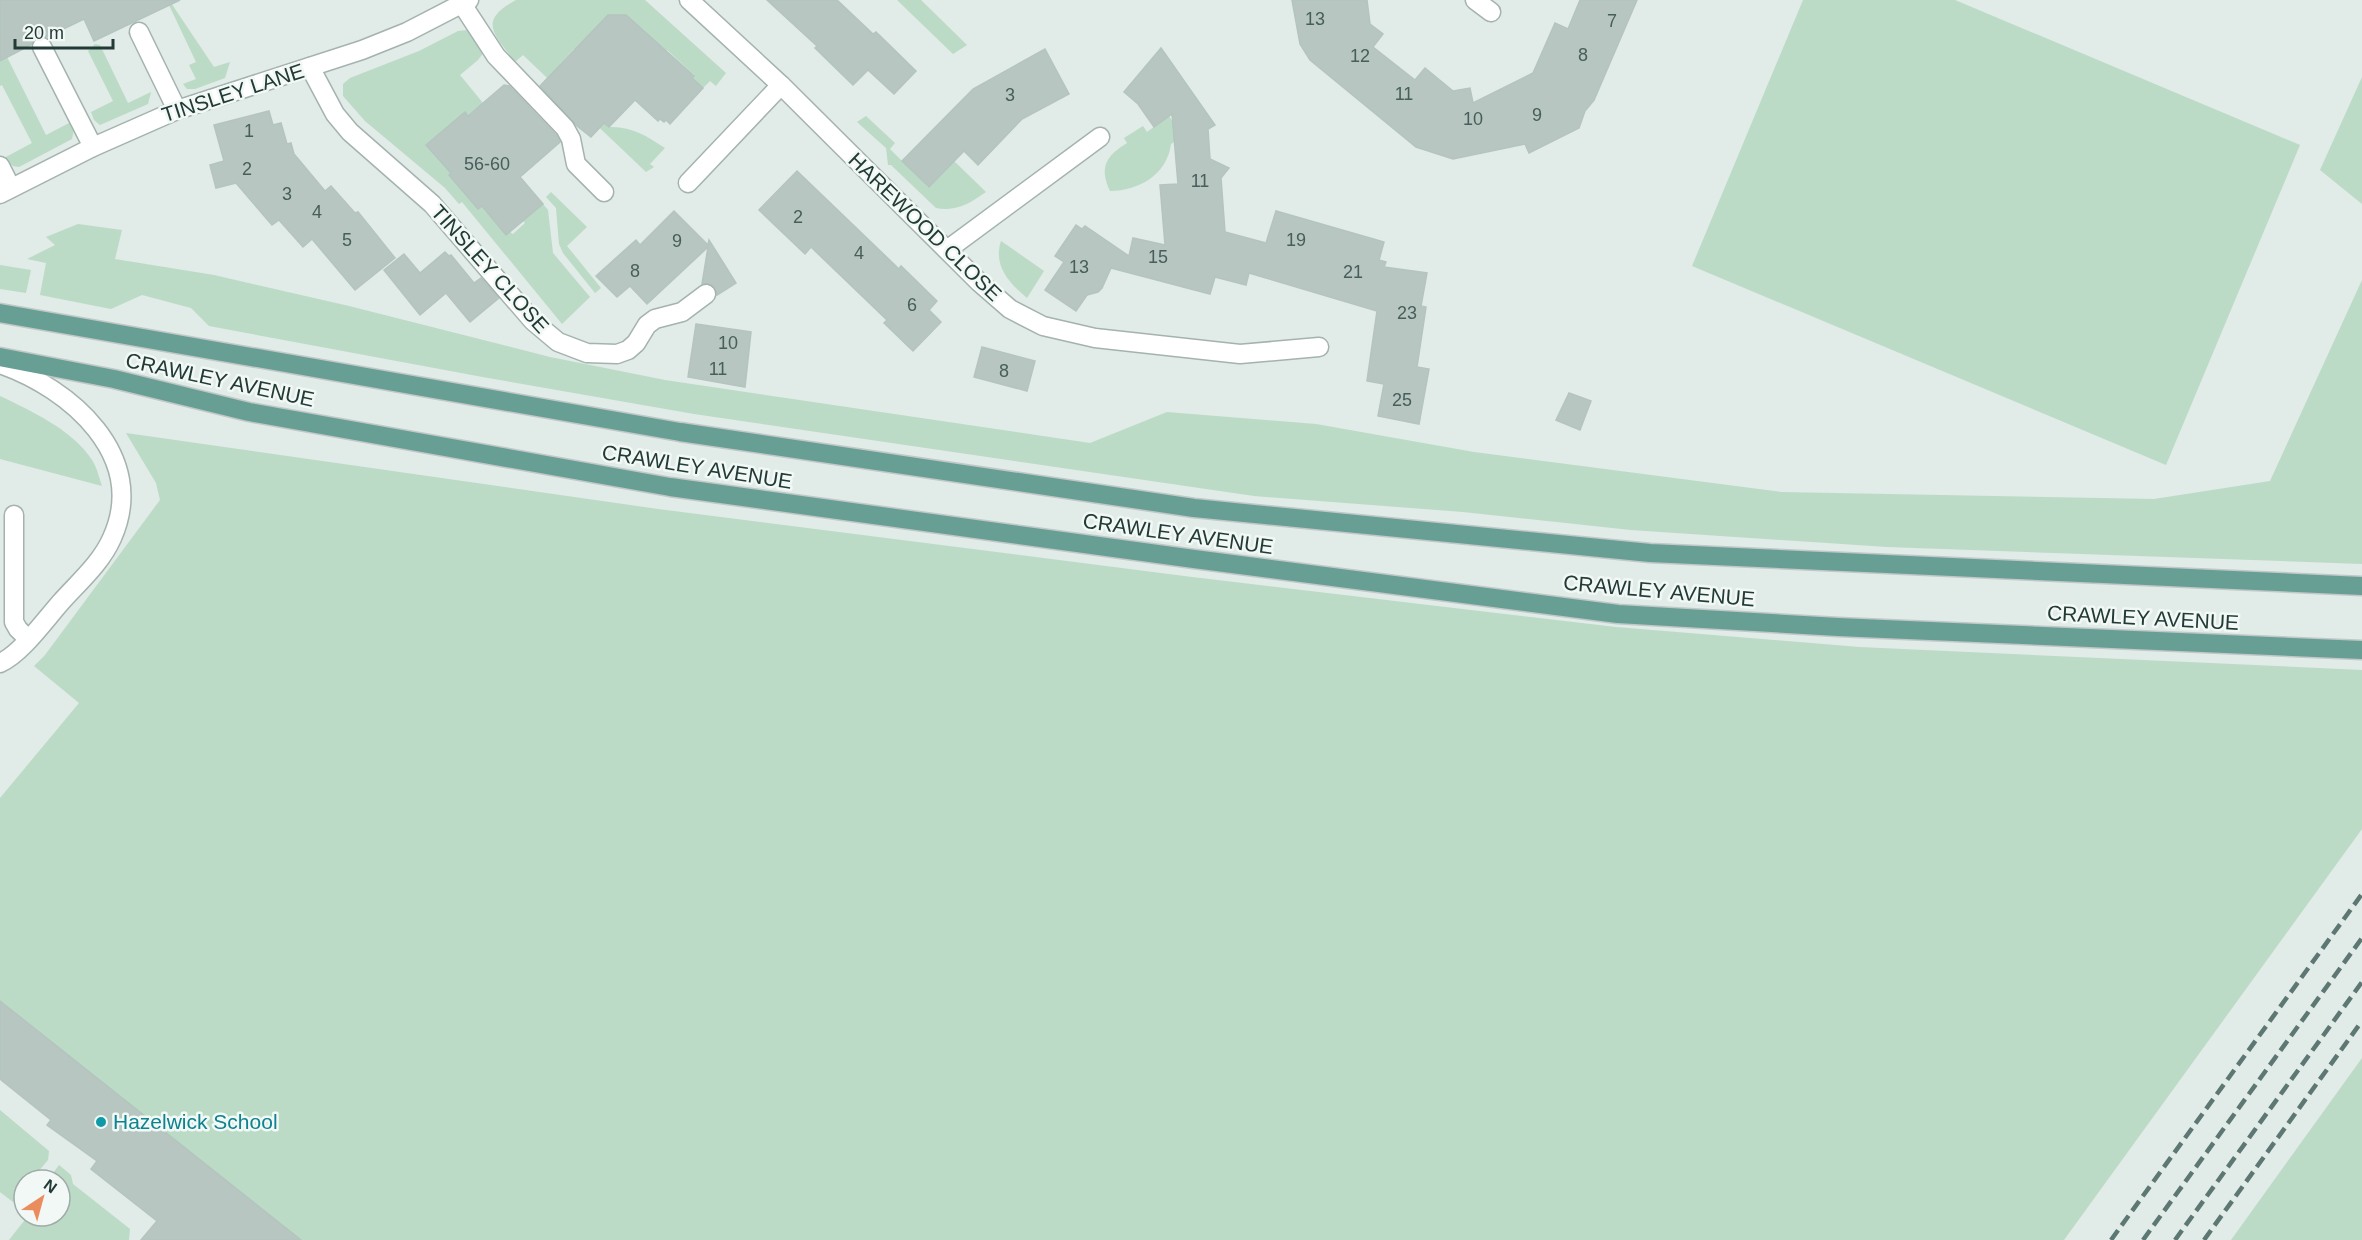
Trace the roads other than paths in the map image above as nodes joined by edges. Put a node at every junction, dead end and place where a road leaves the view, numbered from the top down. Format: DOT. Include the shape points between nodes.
graph roads {
  1 [pos="689,0"];
  2 [pos="1475,0"];
  3 [pos="466,2"];
  4 [pos="1491,12"];
  5 [pos="138,32"];
  6 [pos="42,47"];
  7 [pos="310,68"];
  8 [pos="781,85"];
  9 [pos="177,110"];
  10 [pos="1100,137"];
  11 [pos="93,147"];
  12 [pos="0,166"];
  13 [pos="688,183"];
  14 [pos="6,191"];
  15 [pos="604,192"];
  16 [pos="947,250"];
  17 [pos="706,294"];
  18 [pos="0,313"];
  19 [pos="1319,347"];
  20 [pos="0,357"];
  21 [pos="0,364"];
  22 [pos="14,515"];
  23 [pos="2362,586"];
  24 [pos="24,643"];
  25 [pos="2362,650"];
  26 [pos="0,663"];
  1 -- 8 [label="street, HAREWOOD CLOSE"];
  2 -- 4 [label="street"];
  3 -- 7 [label="street, TINSLEY LANE" via="384,42"];
  3 -- 15 [label="street" via="496,56 565,128 576,164"];
  5 -- 9 [label="street"];
  6 -- 11 [label="street"];
  7 -- 9 [label="street, TINSLEY LANE"];
  7 -- 17 [label="street, TINSLEY CLOSE" via="334,114 350,132 432,204 533,321 558,342 587,353 616,354 636,343 655,319 682,312"];
  8 -- 13 [label="street"];
  8 -- 16 [label="street, HAREWOOD CLOSE"];
  9 -- 11 [label="street, TINSLEY LANE"];
  10 -- 16 [label="street"];
  11 -- 14 [label="street, TINSLEY LANE"];
  12 -- 14 [label="street"];
  16 -- 19 [label="street, HAREWOOD CLOSE" via="1010,309 1043,326 1095,339 1240,354"];
  18 -- 23 [label="main road, CRAWLEY AVENUE" via="680,432 1194,508 1650,553"];
  20 -- 25 [label="main road, CRAWLEY AVENUE" via="114,379 249,412 670,487 1618,614"];
  21 -- 24 [label="street" via="46,386 76,409 107,443 121,484 118,520 110,543"];
  22 -- 24 [label="street" via="14,622"];
  24 -- 26 [label="street"];
}
